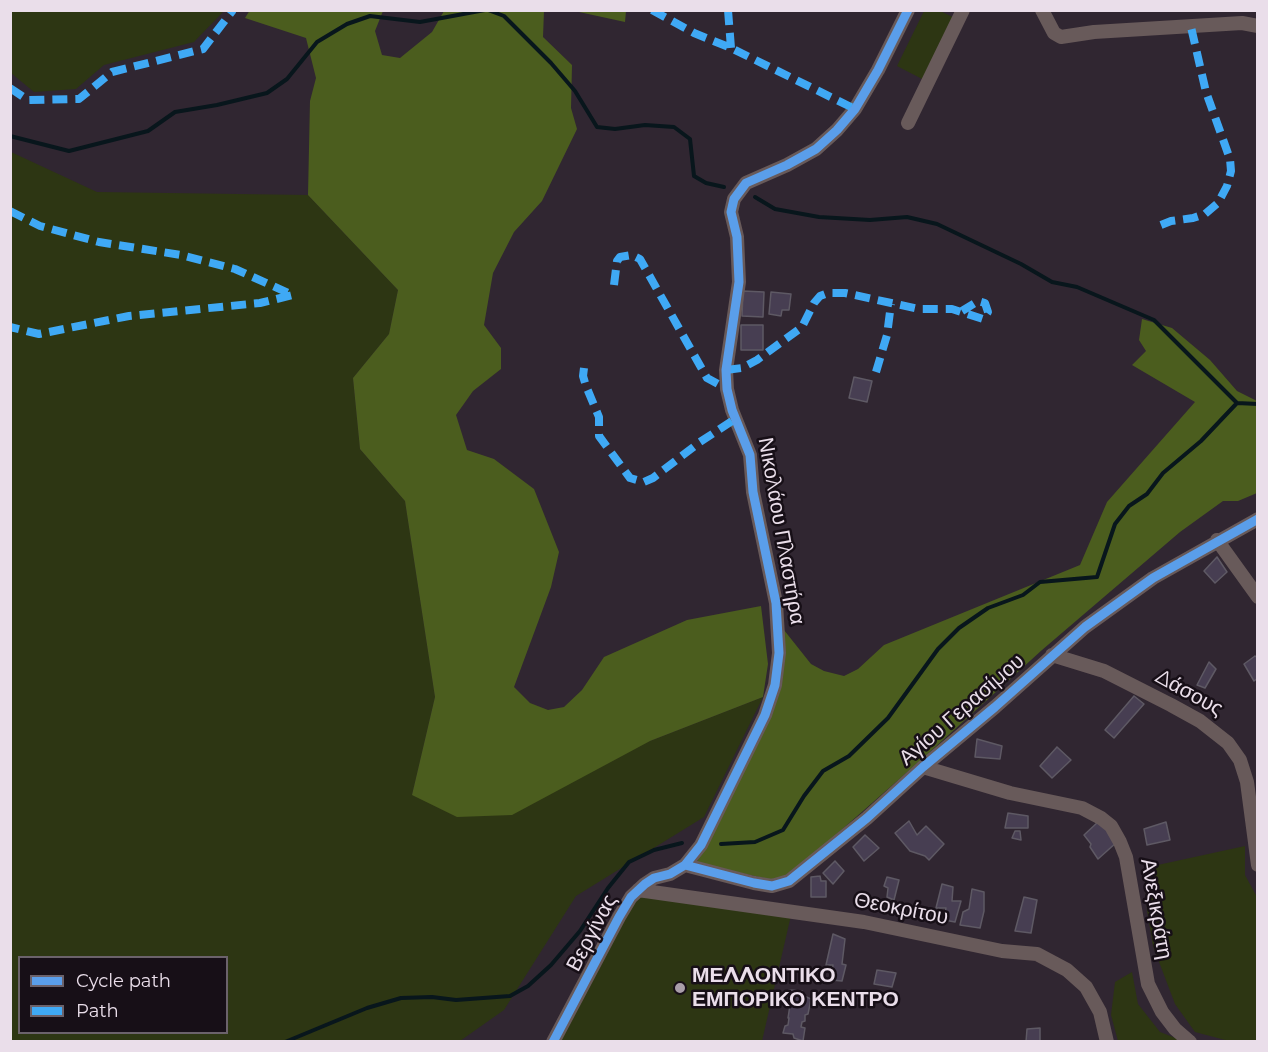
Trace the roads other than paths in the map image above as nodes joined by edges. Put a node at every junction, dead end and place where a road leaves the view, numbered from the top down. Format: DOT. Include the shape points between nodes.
graph roads {
  1 [pos="908,10"];
  2 [pos="963,10"];
  3 [pos="1042,10"];
  4 [pos="1257,26"];
  5 [pos="908,123"];
  6 [pos="1257,519"];
  7 [pos="1217,540"];
  8 [pos="1257,597"];
  9 [pos="1052,655"];
  10 [pos="923,767"];
  11 [pos="1254,804"];
  12 [pos="1257,856"];
  13 [pos="685,865"];
  14 [pos="638,890"];
  15 [pos="553,1041"];
  16 [pos="1107,1041"];
  17 [pos="1190,1041"];
  1 -- 13 [label="street, Νικολάου Πλαστήρα" via="855,109 837,130 816,149 746,183 734,199 731,212 737,237 739,282 726,370 727,389 750,455 753,492 776,603 778,665 776,685 765,715 701,845"];
  2 -- 5 [label="street"];
  3 -- 4 [label="street" via="1054,33 1061,37 1242,23"];
  6 -- 7 [label="street, Αγίου Γερασίμου"];
  7 -- 8 [label="street"];
  7 -- 9 [label="street, Αγίου Γερασίμου" via="1132,591"];
  9 -- 10 [label="street, Αγίου Γερασίμου"];
  9 -- 11 [label="street, Δάσους" via="1104,671 1218,733 1240,760"];
  10 -- 13 [label="street, Αγίου Γερασίμου" via="867,818 783,884 747,882"];
  10 -- 17 [label="street, Ανεξικράτη" via="1010,793 1082,808 1111,826 1126,857 1151,992 1170,1023"];
  11 -- 12 [label="street, Δάσους"];
  13 -- 14 [label="street, Βεργίνας" via="654,878"];
  14 -- 15 [label="street, Βεργίνας" via="619,917"];
  14 -- 16 [label="street, Θεοκρίτου" via="864,922 1002,951 1037,954 1067,970 1086,987 1100,1012"];
}
